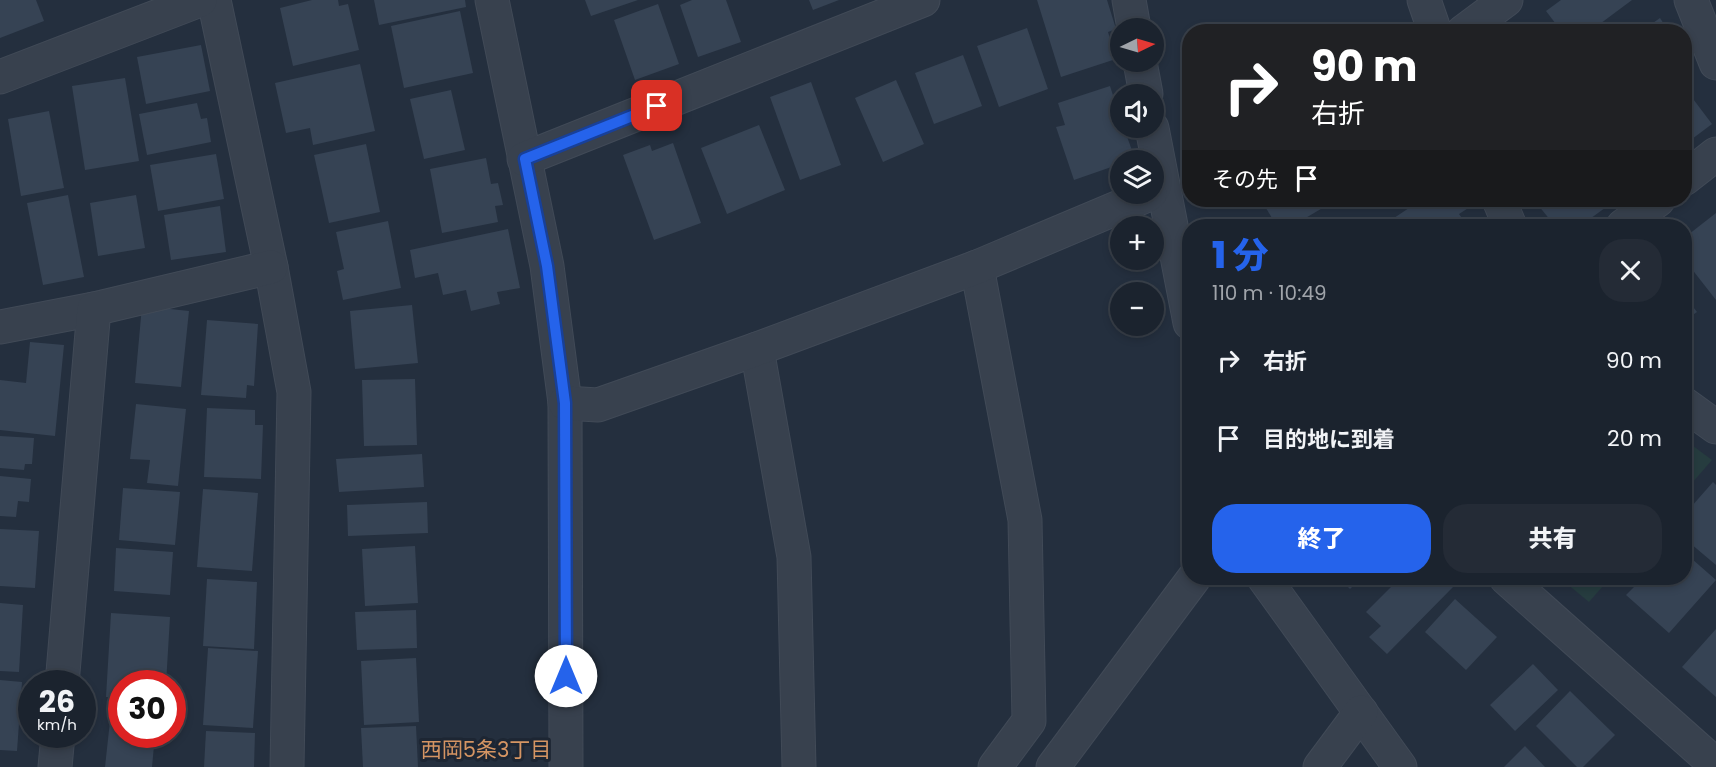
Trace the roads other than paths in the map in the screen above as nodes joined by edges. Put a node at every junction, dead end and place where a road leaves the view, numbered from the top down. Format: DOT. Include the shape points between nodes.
graph roads {
  1 [pos="200,0"];
  2 [pos="214,0"];
  3 [pos="492,0"];
  4 [pos="922,0"];
  5 [pos="1129,0"];
  6 [pos="1424,0"];
  7 [pos="1506,0"];
  8 [pos="1691,0"];
  9 [pos="1132,18"];
  10 [pos="1432,24"];
  11 [pos="1473,24"];
  12 [pos="1716,63"];
  13 [pos="0,77"];
  14 [pos="1716,154"];
  15 [pos="525,159"];
  16 [pos="1692,173"];
  17 [pos="1125,204"];
  18 [pos="1159,204"];
  19 [pos="1649,207"];
  20 [pos="1632,219"];
  21 [pos="271,267"];
  22 [pos="977,267"];
  23 [pos="1182,283"];
  24 [pos="94,309"];
  25 [pos="0,327"];
  26 [pos="757,349"];
  27 [pos="565,403"];
  28 [pos="1692,410"];
  29 [pos="1716,427"];
  30 [pos="1189,585"];
  31 [pos="1269,585"];
  32 [pos="1514,585"];
  33 [pos="63,670"];
  34 [pos="1361,712"];
  35 [pos="57,748"];
  36 [pos="1716,765"];
  37 [pos="55,767"];
  38 [pos="287,767"];
  39 [pos="566,767"];
  40 [pos="799,767"];
  41 [pos="996,767"];
  42 [pos="1053,767"];
  43 [pos="1320,767"];
  44 [pos="1400,767"];
  1 -- 13 [label="street"];
  2 -- 21 [label="street"];
  3 -- 15 [label="street"];
  4 -- 15 [label="street"];
  5 -- 9 [label="street"];
  6 -- 10 [label="street"];
  7 -- 11 [label="street"];
  8 -- 12 [label="street"];
  14 -- 16 [label="street"];
  15 -- 27 [label="street" via="547,266"];
  17 -- 22 [label="street"];
  18 -- 23 [label="street"];
  19 -- 20 [label="street"];
  21 -- 24 [label="street"];
  21 -- 38 [label="street" via="294,392"];
  22 -- 26 [label="street"];
  22 -- 41 [label="street" via="1025,520 1029,721"];
  24 -- 25 [label="street"];
  24 -- 33 [label="street"];
  26 -- 27 [label="street" via="598,405"];
  26 -- 40 [label="street" via="794,557"];
  27 -- 39 [label="street"];
  28 -- 29 [label="street"];
  30 -- 42 [label="street"];
  31 -- 34 [label="street"];
  32 -- 36 [label="street"];
  34 -- 43 [label="street"];
  34 -- 44 [label="street"];
  35 -- 37 [label="street"];
}
